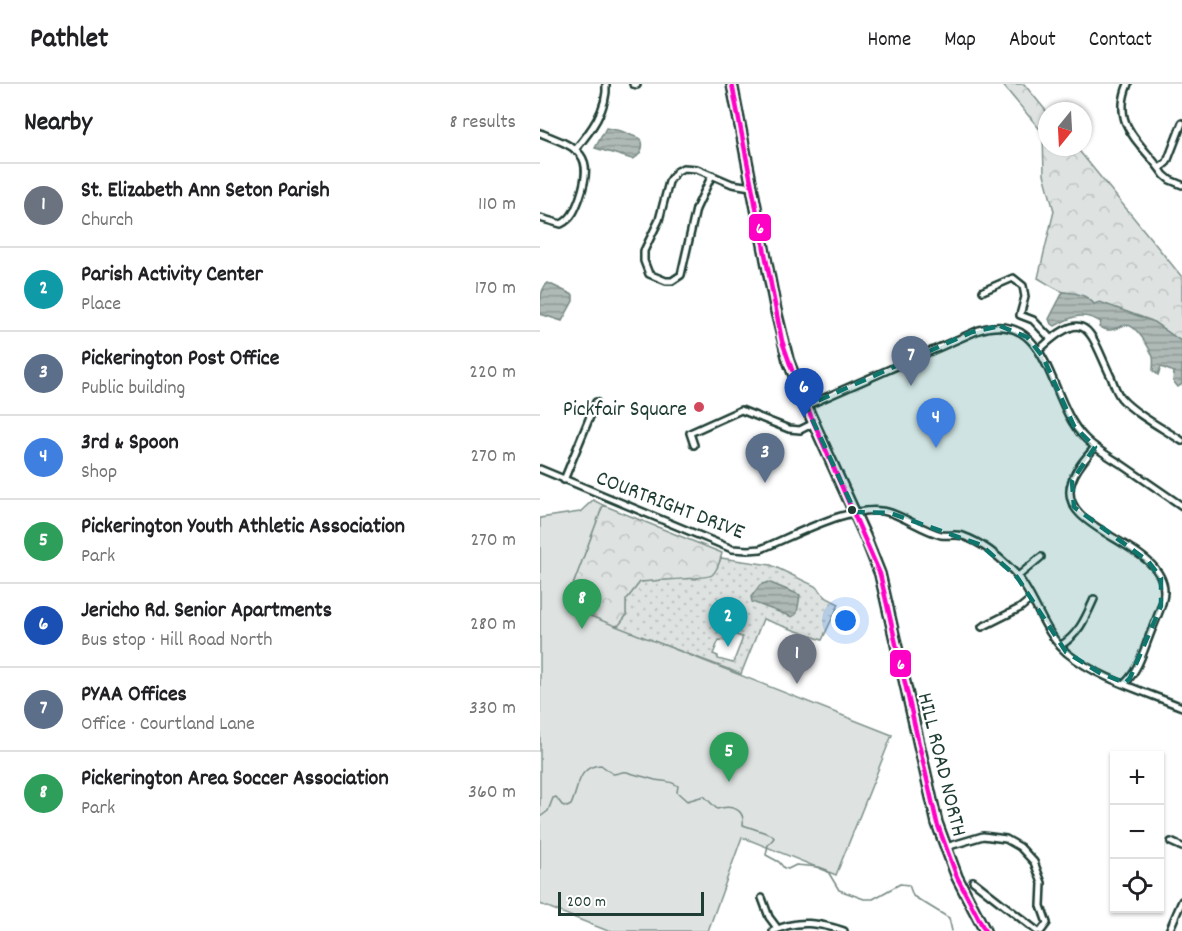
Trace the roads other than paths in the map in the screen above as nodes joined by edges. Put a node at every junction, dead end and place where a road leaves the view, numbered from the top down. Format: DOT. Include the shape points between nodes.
graph roads {
  1 [pos="608,84"];
  2 [pos="732,84"];
  3 [pos="1128,84"];
  4 [pos="1182,123"];
  5 [pos="540,133"];
  6 [pos="575,150"];
  7 [pos="1160,168"];
  8 [pos="712,175"];
  9 [pos="1182,185"];
  10 [pos="752,187"];
  11 [pos="540,218"];
  12 [pos="983,291"];
  13 [pos="1051,339"];
  14 [pos="1038,350"];
  15 [pos="596,402"];
  16 [pos="806,406"];
  17 [pos="814,423"];
  18 [pos="1182,441"];
  19 [pos="694,445"];
  20 [pos="1095,447"];
  21 [pos="540,470"];
  22 [pos="564,480"];
  23 [pos="1182,506"];
  24 [pos="855,512"];
  25 [pos="1041,557"];
  26 [pos="1017,577"];
  27 [pos="1031,599"];
  28 [pos="1094,599"];
  29 [pos="982,627"];
  30 [pos="1060,646"];
  31 [pos="1125,683"];
  32 [pos="1182,706"];
  33 [pos="1171,842"];
  34 [pos="1182,847"];
  35 [pos="945,848"];
  36 [pos="973,881"];
  37 [pos="762,898"];
  38 [pos="1182,901"];
  39 [pos="776,930"];
  40 [pos="844,931"];
  41 [pos="985,931"];
  42 [pos="1039,931"];
  43 [pos="1169,931"];
  1 -- 6 [label="street" via="595,123"];
  2 -- 10 [label="main road, HILL ROAD NORTH"];
  3 -- 7 [label="street" via="1123,97 1124,119 1135,140"];
  4 -- 7 [label="street" via="1167,162"];
  5 -- 6 [label="street"];
  6 -- 11 [label="street" via="585,161 587,173 577,207 561,224"];
  7 -- 9 [label="street" via="1170,180"];
  8 -- 8 [label="street" via="683,168 669,182 644,251 649,274 666,281 681,275 696,209"];
  8 -- 10 [label="street"];
  10 -- 16 [label="main road, HILL ROAD NORTH" via="782,340"];
  12 -- 13 [label="street" via="1013,279 1023,285 1025,297 1020,315 1033,321"];
  13 -- 14 [label="street"];
  13 -- 18 [label="street" via="1075,325 1085,328 1124,401"];
  14 -- 16 [label="street" via="1014,330 985,328"];
  14 -- 20 [label="street" via="1074,426"];
  15 -- 22 [label="street"];
  16 -- 17 [label="main road, HILL ROAD NORTH"];
  17 -- 19 [label="street" via="800,430 789,429 741,410 690,433"];
  17 -- 24 [label="main road, HILL ROAD NORTH"];
  20 -- 23 [label="street"];
  20 -- 31 [label="street" via="1072,481 1072,502 1084,518 1148,561 1163,585 1161,606 1137,666"];
  21 -- 22 [label="street, COURTRIGHT DRIVE"];
  22 -- 24 [label="street, COURTRIGHT DRIVE" via="732,549 761,549"];
  24 -- 26 [label="street, COURTRIGHT DRIVE" via="890,513 941,535 961,535 993,553"];
  24 -- 35 [label="main road, HILL ROAD NORTH" via="884,588 929,793"];
  25 -- 26 [label="street"];
  26 -- 27 [label="street, COURTRIGHT DRIVE"];
  27 -- 29 [label="street"];
  27 -- 30 [label="street, COURTRIGHT DRIVE"];
  28 -- 30 [label="street" via="1080,628"];
  30 -- 31 [label="street, COURTRIGHT DRIVE" via="1088,667"];
  31 -- 32 [label="street, COURTRIGHT DRIVE"];
  33 -- 34 [label="street"];
  35 -- 41 [label="main road, HILL ROAD NORTH"];
  35 -- 42 [label="street" via="983,836 1020,847 1034,861 1042,883 1041,906 1047,923"];
  36 -- 42 [label="street"];
  37 -- 39 [label="street"];
  38 -- 43 [label="street"];
  39 -- 40 [label="street" via="808,922"];
}
